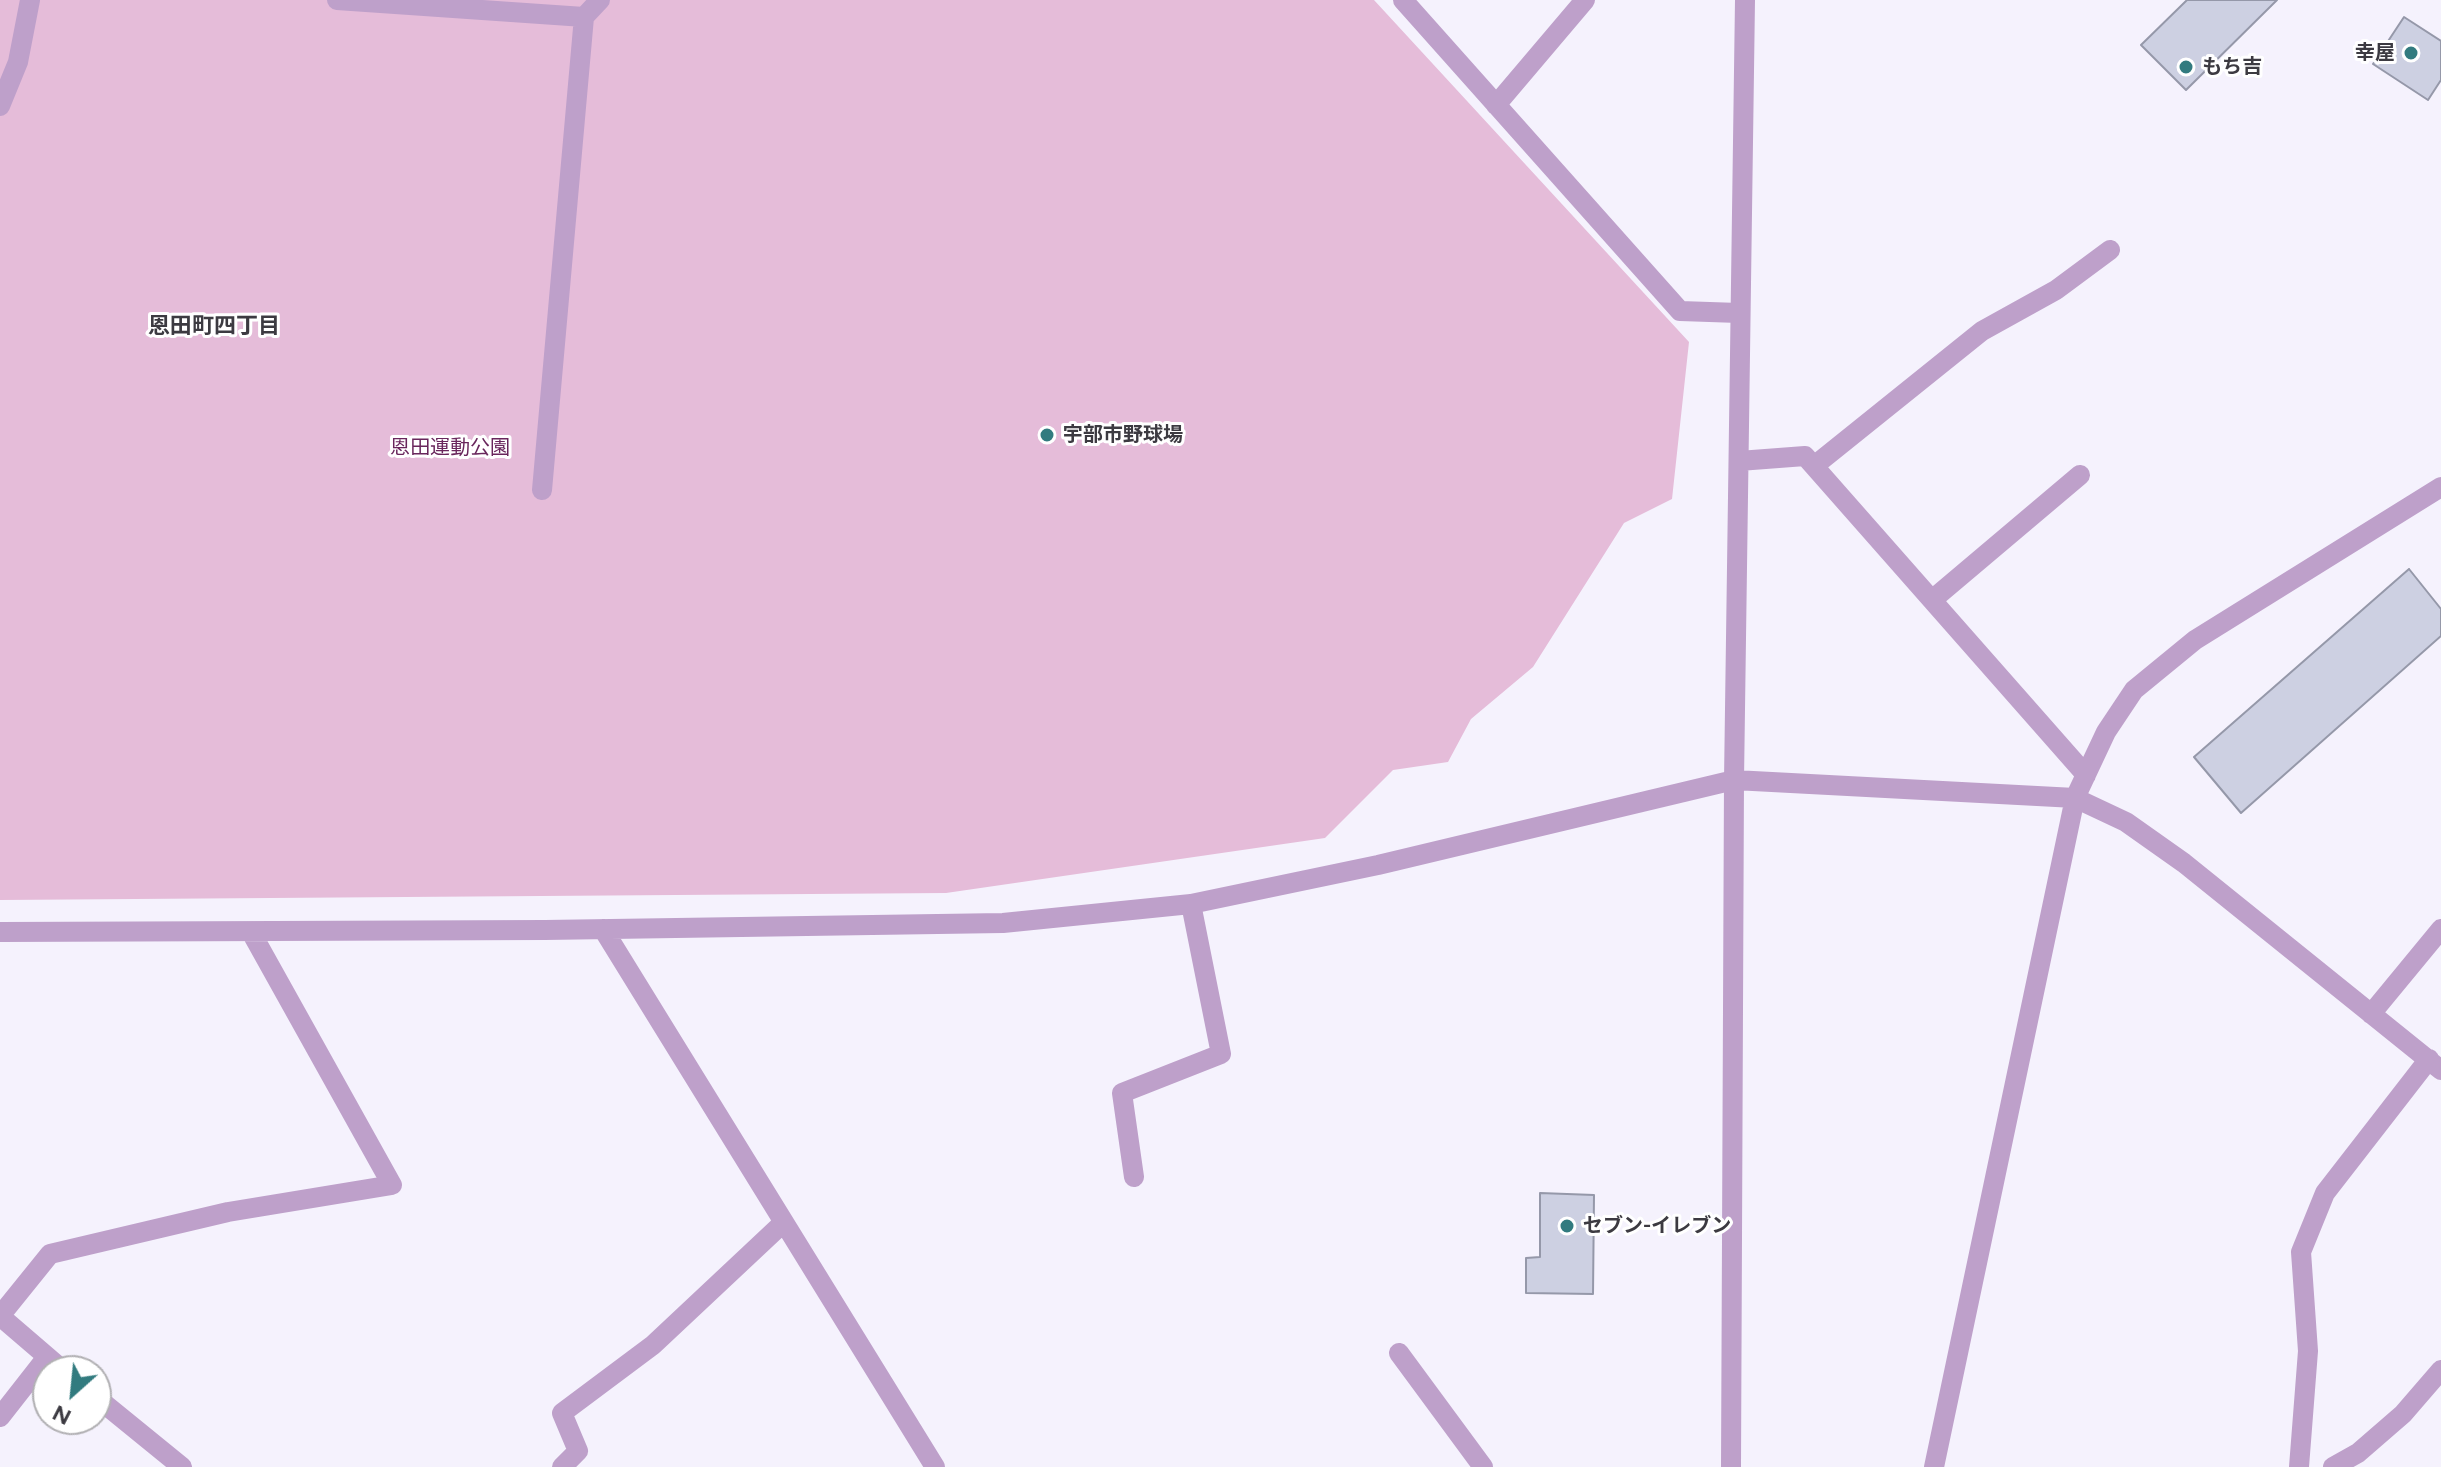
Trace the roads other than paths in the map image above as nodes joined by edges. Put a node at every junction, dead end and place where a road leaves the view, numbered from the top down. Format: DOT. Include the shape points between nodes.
graph roads {
  1 [pos="30,0"];
  2 [pos="337,0"];
  3 [pos="600,0"];
  4 [pos="1403,0"];
  5 [pos="1585,0"];
  6 [pos="1745,0"];
  7 [pos="584,17"];
  8 [pos="1496,105"];
  9 [pos="0,106"];
  10 [pos="2110,250"];
  11 [pos="1739,313"];
  12 [pos="1739,461"];
  13 [pos="1814,466"];
  14 [pos="2080,475"];
  15 [pos="2441,487"];
  16 [pos="542,490"];
  17 [pos="1932,600"];
  18 [pos="2086,775"];
  19 [pos="1734,780"];
  20 [pos="2075,798"];
  21 [pos="1191,904"];
  22 [pos="603,929"];
  23 [pos="2441,929"];
  24 [pos="0,932"];
  25 [pos="251,932"];
  26 [pos="2371,1014"];
  27 [pos="2435,1065"];
  28 [pos="1134,1177"];
  29 [pos="783,1223"];
  30 [pos="0,1316"];
  31 [pos="1399,1353"];
  32 [pos="45,1355"];
  33 [pos="2441,1370"];
  34 [pos="32,1376"];
  35 [pos="112,1410"];
  36 [pos="0,1417"];
  37 [pos="182,1467"];
  38 [pos="562,1467"];
  39 [pos="935,1467"];
  40 [pos="1483,1467"];
  41 [pos="1731,1467"];
  42 [pos="1934,1467"];
  43 [pos="2299,1467"];
  44 [pos="2333,1467"];
  1 -- 9 [label="street" via="18,62"];
  2 -- 7 [label="street"];
  3 -- 7 [label="street"];
  4 -- 8 [label="street"];
  5 -- 8 [label="street"];
  6 -- 11 [label="street"];
  7 -- 16 [label="street"];
  8 -- 11 [label="street" via="1680,311"];
  10 -- 13 [label="street" via="2056,290 1982,331"];
  11 -- 12 [label="street"];
  12 -- 13 [label="street" via="1805,456"];
  12 -- 19 [label="street"];
  13 -- 17 [label="street"];
  14 -- 17 [label="street"];
  15 -- 18 [label="street" via="2195,640 2134,690"];
  17 -- 18 [label="street"];
  18 -- 20 [label="street"];
  19 -- 20 [label="street"];
  19 -- 21 [label="street"];
  19 -- 41 [label="street"];
  20 -- 26 [label="street" via="2126,822 2184,863"];
  20 -- 42 [label="street"];
  21 -- 22 [label="street" via="1003,923"];
  21 -- 28 [label="street" via="1221,1054 1122,1093"];
  22 -- 25 [label="street"];
  22 -- 29 [label="street"];
  23 -- 26 [label="street"];
  24 -- 25 [label="street"];
  25 -- 30 [label="street" via="392,1185 228,1212 50,1254"];
  26 -- 27 [label="street"];
  27 -- 43 [label="street" via="2325,1193 2301,1252 2308,1351"];
  29 -- 38 [label="street" via="653,1345 562,1413 578,1451"];
  29 -- 39 [label="street"];
  30 -- 32 [label="street"];
  31 -- 40 [label="street"];
  33 -- 44 [label="street" via="2403,1414"];
  34 -- 36 [label="street"];
  35 -- 37 [label="street"];
}
